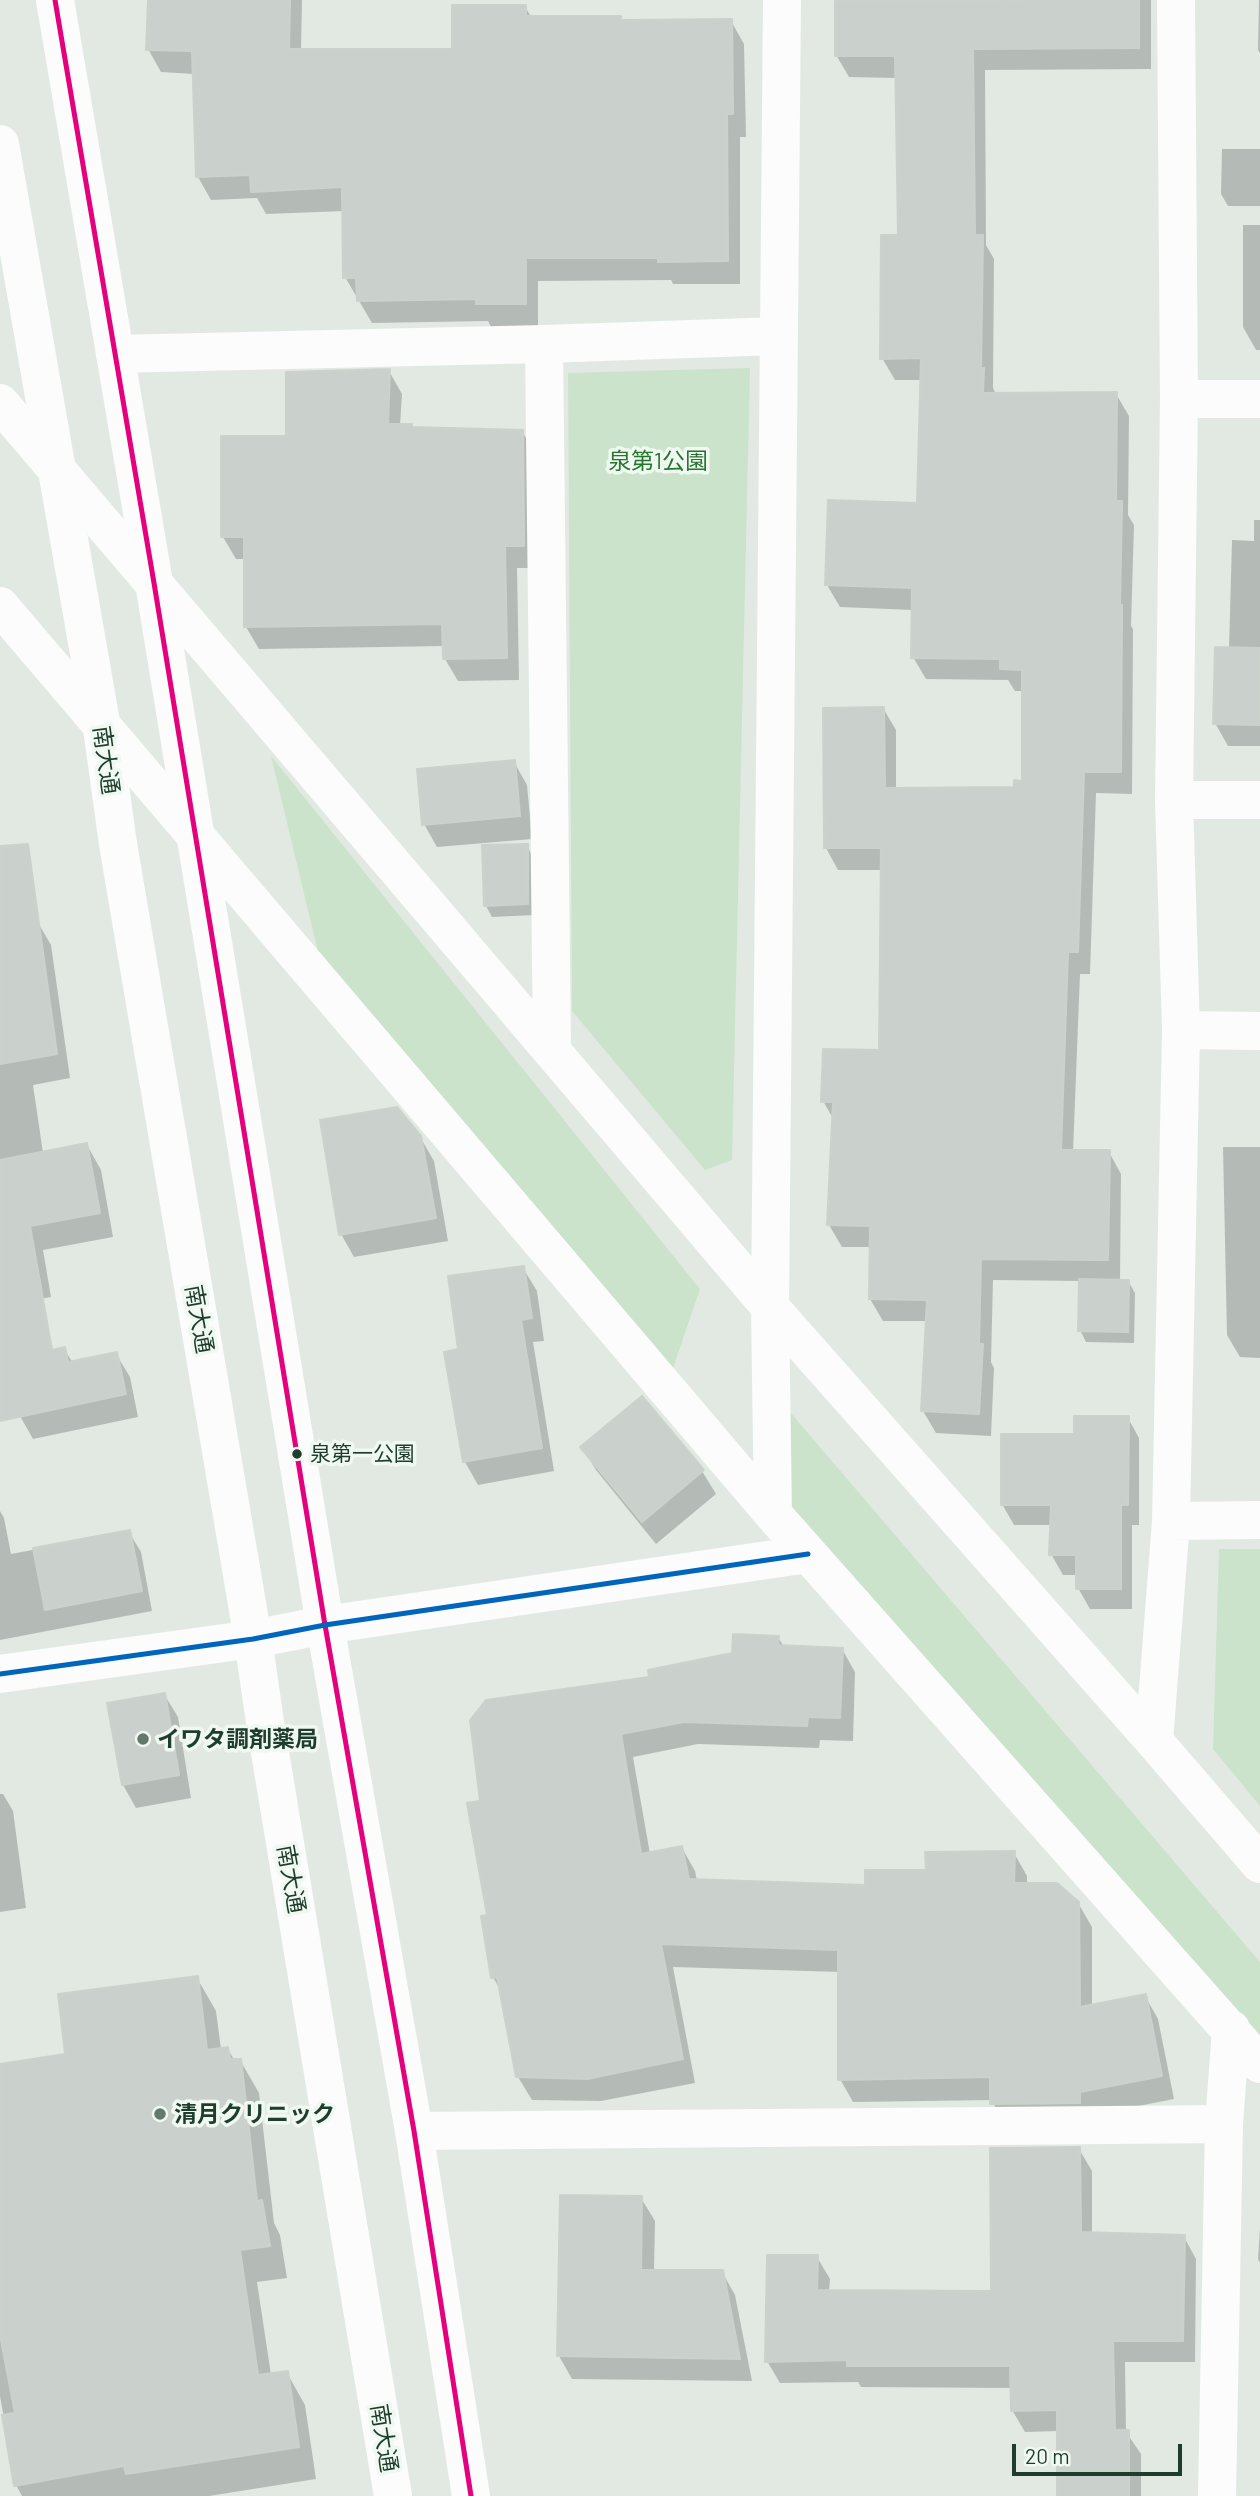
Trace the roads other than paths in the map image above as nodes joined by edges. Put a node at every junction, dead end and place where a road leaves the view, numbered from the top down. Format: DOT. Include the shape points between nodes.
graph roads {
  1 [pos="55,0"];
  2 [pos="782,0"];
  3 [pos="1176,0"];
  4 [pos="0,144"];
  5 [pos="779,336"];
  6 [pos="544,344"];
  7 [pos="115,354"];
  8 [pos="1179,398"];
  9 [pos="1260,398"];
  10 [pos="0,403"];
  11 [pos="57,470"];
  12 [pos="154,583"];
  13 [pos="0,606"];
  14 [pos="102,728"];
  15 [pos="1174,800"];
  16 [pos="1260,800"];
  17 [pos="195,837"];
  18 [pos="1181,1030"];
  19 [pos="1260,1031"];
  20 [pos="552,1049"];
  21 [pos="770,1307"];
  22 [pos="773,1514"];
  23 [pos="1260,1520"];
  24 [pos="1171,1521"];
  25 [pos="808,1554"];
  26 [pos="326,1625"];
  27 [pos="253,1639"];
  28 [pos="0,1674"];
  29 [pos="1154,1741"];
  30 [pos="1260,1864"];
  31 [pos="1231,2029"];
  32 [pos="1260,2064"];
  33 [pos="1224,2124"];
  34 [pos="414,2131"];
  35 [pos="393,2496"];
  36 [pos="471,2496"];
  37 [pos="1217,2496"];
  1 -- 7 [label="street"];
  2 -- 5 [label="street"];
  3 -- 8 [label="street"];
  4 -- 11 [label="street, 南大通"];
  5 -- 6 [label="street"];
  5 -- 21 [label="street"];
  6 -- 7 [label="street"];
  6 -- 20 [label="street"];
  7 -- 12 [label="street"];
  8 -- 9 [label="street"];
  8 -- 15 [label="street"];
  10 -- 11 [label="street"];
  11 -- 12 [label="street"];
  11 -- 14 [label="street, 南大通"];
  12 -- 17 [label="street"];
  12 -- 20 [label="street"];
  13 -- 14 [label="street"];
  14 -- 17 [label="street"];
  14 -- 27 [label="street, 南大通"];
  15 -- 16 [label="street"];
  15 -- 18 [label="street"];
  17 -- 22 [label="street"];
  17 -- 26 [label="street"];
  18 -- 19 [label="street"];
  18 -- 24 [label="street"];
  20 -- 21 [label="street"];
  21 -- 22 [label="street"];
  21 -- 29 [label="street"];
  22 -- 25 [label="street"];
  23 -- 24 [label="street"];
  24 -- 29 [label="street"];
  25 -- 26 [label="street"];
  25 -- 31 [label="street"];
  26 -- 27 [label="street"];
  26 -- 34 [label="street"];
  27 -- 28 [label="street"];
  27 -- 35 [label="street, 南大通"];
  29 -- 30 [label="street"];
  31 -- 32 [label="street"];
  31 -- 33 [label="street"];
  33 -- 34 [label="street"];
  33 -- 37 [label="street"];
  34 -- 36 [label="street"];
}
